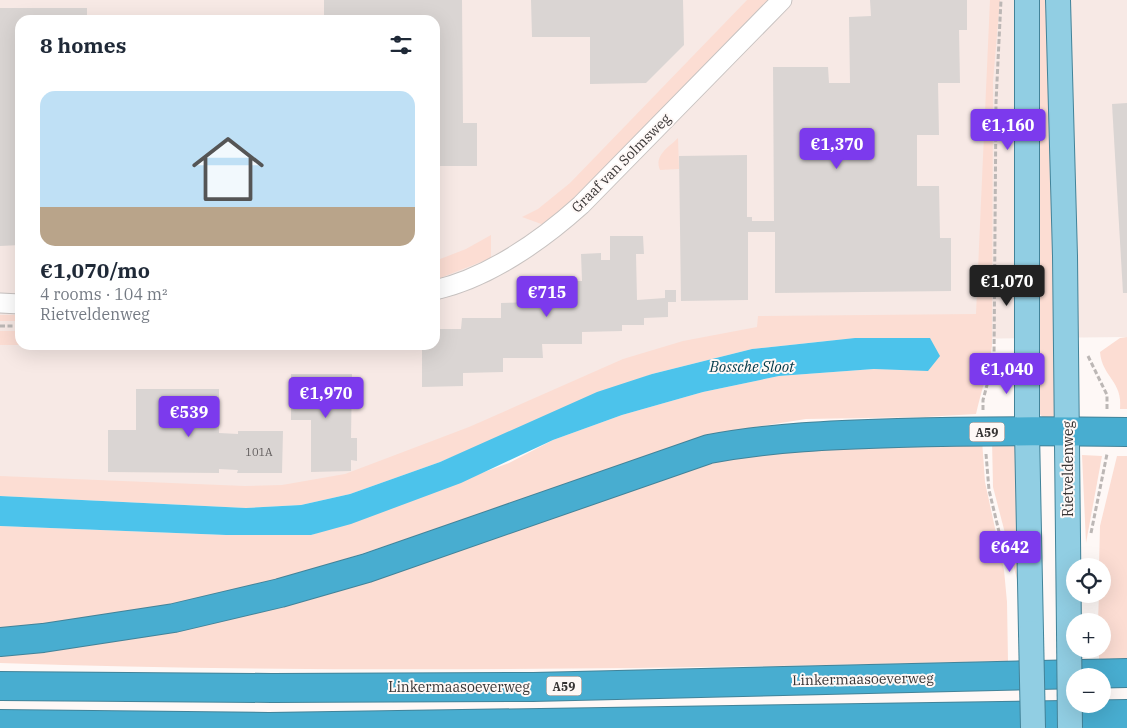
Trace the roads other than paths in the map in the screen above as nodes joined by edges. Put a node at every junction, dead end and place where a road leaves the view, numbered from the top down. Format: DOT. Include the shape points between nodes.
graph roads {
  1 [pos="782,0"];
  2 [pos="1027,0"];
  3 [pos="1058,0"];
  4 [pos="440,288"];
  5 [pos="0,304"];
  6 [pos="15,304"];
  7 [pos="1026,432"];
  8 [pos="1068,432"];
  9 [pos="1117,432"];
  10 [pos="0,642"];
  11 [pos="1127,673"];
  12 [pos="0,686"];
  13 [pos="1127,714"];
  14 [pos="0,724"];
  15 [pos="1033,728"];
  16 [pos="1070,728"];
  1 -- 4 [label="street, Graaf van Solmsweg" via="581,206 554,229 495,266"];
  2 -- 7 [label="main road"];
  3 -- 8 [label="main road, Rietveldenweg"];
  5 -- 6 [label="street"];
  7 -- 8 [label="highway"];
  7 -- 10 [label="highway, A59" via="796,436 709,449 367,568 280,593 174,618"];
  7 -- 15 [label="main road, bridge"];
  8 -- 9 [label="highway"];
  8 -- 16 [label="main road, Rietveldenweg, bridge"];
  11 -- 12 [label="highway, Linkermaasoeverweg / A59" via="524,687"];
  13 -- 14 [label="highway" via="269,727"];
}
